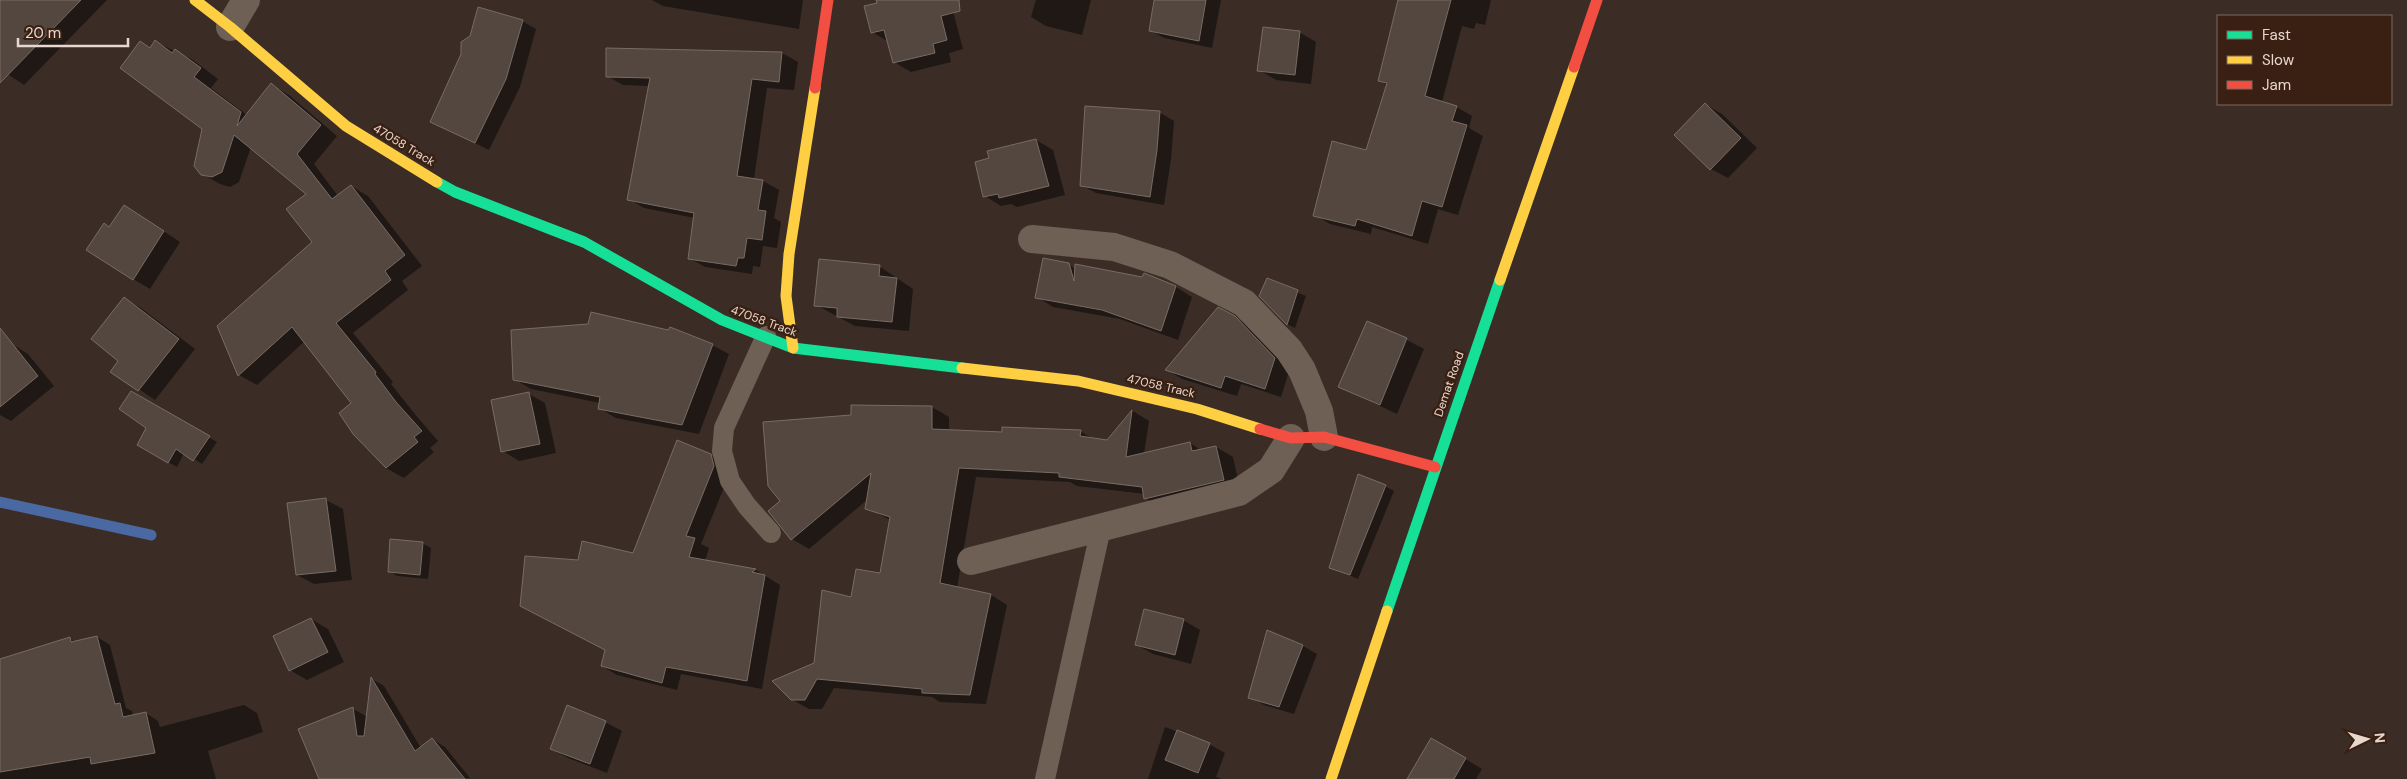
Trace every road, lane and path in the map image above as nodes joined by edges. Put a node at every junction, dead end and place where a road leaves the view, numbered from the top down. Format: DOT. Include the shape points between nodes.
graph roads {
  1 [pos="195,0"];
  2 [pos="246,0"];
  3 [pos="828,0"];
  4 [pos="1597,1"];
  5 [pos="230,27"];
  6 [pos="1032,239"];
  7 [pos="766,336"];
  8 [pos="793,348"];
  9 [pos="1324,437"];
  10 [pos="1291,438"];
  11 [pos="1435,467"];
  12 [pos="1101,528"];
  13 [pos="771,533"];
  14 [pos="971,561"];
  15 [pos="1045,779"];
  16 [pos="1331,779"];
  1 -- 5 [label="street, 47058 Track"];
  2 -- 5 [label="street"];
  3 -- 8 [label="street" via="796,225 789,254 786,296"];
  4 -- 11 [label="street, Demat Road"];
  5 -- 7 [label="street, 47058 Track" via="346,126 409,166 455,192 584,242 722,320"];
  6 -- 9 [label="street" via="1114,247 1170,266 1244,304 1289,350 1302,370 1319,412"];
  7 -- 8 [label="street, 47058 Track"];
  7 -- 13 [label="lane" via="724,428 722,451 730,481"];
  8 -- 10 [label="street, 47058 Track" via="1078,381 1197,409"];
  9 -- 10 [label="street, 47058 Track"];
  9 -- 11 [label="street, 47058 Track"];
  10 -- 12 [label="street" via="1272,470 1239,492"];
  11 -- 16 [label="street, Demat Road"];
  12 -- 14 [label="street"];
  12 -- 15 [label="lane"];
}
